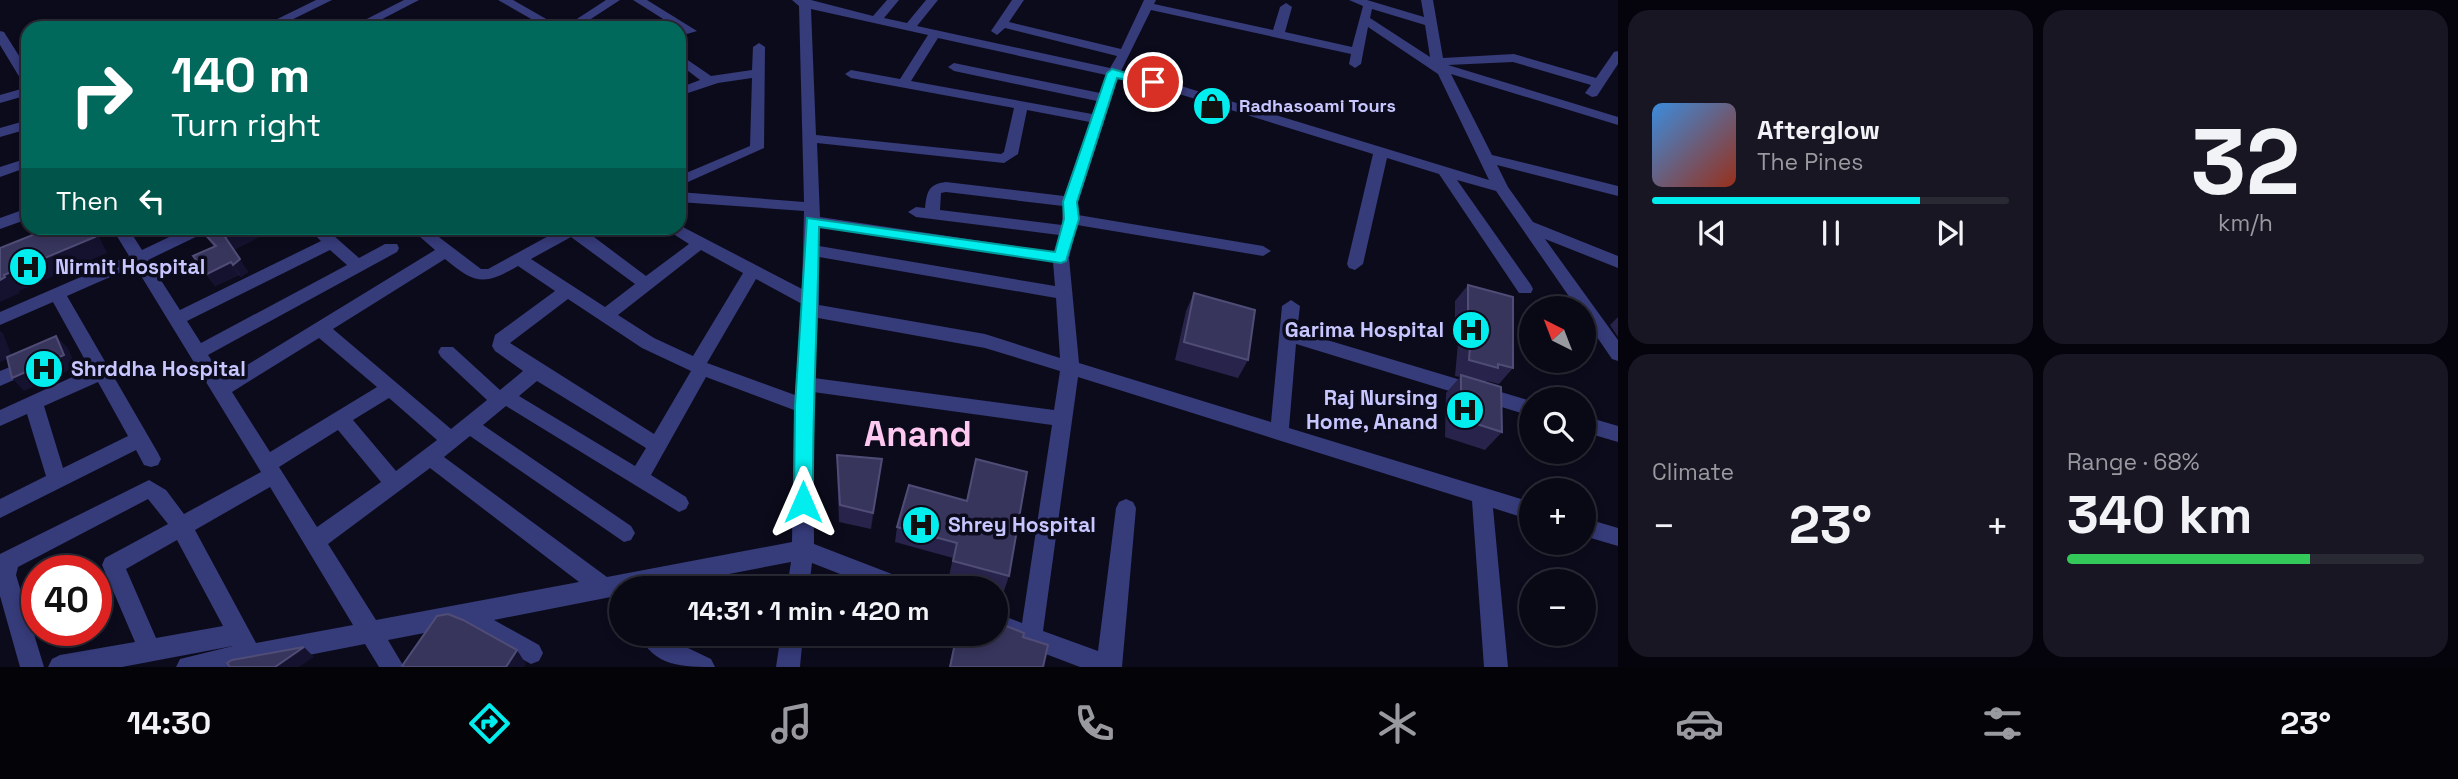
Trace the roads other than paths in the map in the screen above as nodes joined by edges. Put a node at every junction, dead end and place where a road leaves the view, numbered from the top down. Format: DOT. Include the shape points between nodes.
graph roads {
  1 [pos="326,0"];
  2 [pos="413,0"];
  3 [pos="504,0"];
  4 [pos="614,0"];
  5 [pos="639,0"];
  6 [pos="893,0"];
  7 [pos="932,0"];
  8 [pos="1018,0"];
  9 [pos="1427,0"];
  10 [pos="802,1"];
  11 [pos="1148,2"];
  12 [pos="1361,2"];
  13 [pos="1286,7"];
  14 [pos="1364,19"];
  15 [pos="876,20"];
  16 [pos="285,21"];
  17 [pos="370,21"];
  18 [pos="543,21"];
  19 [pos="580,21"];
  20 [pos="674,21"];
  21 [pos="1430,23"];
  22 [pos="1002,24"];
  23 [pos="910,27"];
  24 [pos="686,28"];
  25 [pos="691,31"];
  26 [pos="935,33"];
  27 [pos="1278,34"];
  28 [pos="2,41"];
  29 [pos="987,45"];
  30 [pos="759,47"];
  31 [pos="960,54"];
  32 [pos="1125,54"];
  33 [pos="1618,55"];
  34 [pos="686,63"];
  35 [pos="1440,67"];
  36 [pos="21,70"];
  37 [pos="757,73"];
  38 [pos="1112,73"];
  39 [pos="851,74"];
  40 [pos="709,81"];
  41 [pos="903,84"];
  42 [pos="686,89"];
  43 [pos="941,91"];
  44 [pos="21,93"];
  45 [pos="1104,98"];
  46 [pos="0,99"];
  47 [pos="1021,106"];
  48 [pos="1096,119"];
  49 [pos="1618,121"];
  50 [pos="21,126"];
  51 [pos="0,133"];
  52 [pos="809,138"];
  53 [pos="1381,152"];
  54 [pos="1486,158"];
  55 [pos="21,164"];
  56 [pos="1444,171"];
  57 [pos="0,172"];
  58 [pos="686,178"];
  59 [pos="1501,188"];
  60 [pos="1618,191"];
  61 [pos="686,198"];
  62 [pos="812,214"];
  63 [pos="21,216"];
  64 [pos="1070,218"];
  65 [pos="0,223"];
  66 [pos="1528,226"];
  67 [pos="124,235"];
  68 [pos="186,235"];
  69 [pos="324,235"];
  70 [pos="427,235"];
  71 [pos="561,235"];
  72 [pos="582,235"];
  73 [pos="685,235"];
  74 [pos="332,242"];
  75 [pos="700,243"];
  76 [pos="391,248"];
  77 [pos="811,250"];
  78 [pos="446,251"];
  79 [pos="1263,251"];
  80 [pos="139,258"];
  81 [pos="1061,258"];
  82 [pos="519,259"];
  83 [pos="1618,262"];
  84 [pos="1355,264"];
  85 [pos="358,266"];
  86 [pos="753,270"];
  87 [pos="646,284"];
  88 [pos="1525,289"];
  89 [pos="567,291"];
  90 [pos="57,294"];
  91 [pos="1065,294"];
  92 [pos="810,305"];
  93 [pos="1290,306"];
  94 [pos="606,316"];
  95 [pos="176,318"];
  96 [pos="0,319"];
  97 [pos="321,329"];
  98 [pos="1288,335"];
  99 [pos="447,352"];
  100 [pos="198,353"];
  101 [pos="1618,354"];
  102 [pos="1070,366"];
  103 [pos="699,367"];
  104 [pos="536,371"];
  105 [pos="101,372"];
  106 [pos="805,384"];
  107 [pos="390,388"];
  108 [pos="221,390"];
  109 [pos="502,398"];
  110 [pos="33,402"];
  111 [pos="1519,404"];
  112 [pos="803,406"];
  113 [pos="0,418"];
  114 [pos="340,418"];
  115 [pos="1062,419"];
  116 [pos="469,425"];
  117 [pos="1596,428"];
  118 [pos="1279,433"];
  119 [pos="1618,434"];
  120 [pos="139,439"];
  121 [pos="451,440"];
  122 [pos="658,446"];
  123 [pos="430,457"];
  124 [pos="151,459"];
  125 [pos="270,470"];
  126 [pos="639,478"];
  127 [pos="57,481"];
  128 [pos="394,483"];
  129 [pos="1482,496"];
  130 [pos="679,503"];
  131 [pos="1519,507"];
  132 [pos="1126,508"];
  133 [pos="0,509"];
  134 [pos="181,526"];
  135 [pos="1596,531"];
  136 [pos="624,533"];
  137 [pos="1618,537"];
  138 [pos="315,541"];
  139 [pos="803,550"];
  140 [pos="684,576"];
  141 [pos="800,576"];
  142 [pos="871,576"];
  143 [pos="604,588"];
  144 [pos="609,588"];
  145 [pos="464,614"];
  146 [pos="1008,629"];
  147 [pos="371,632"];
  148 [pos="239,634"];
  149 [pos="1031,638"];
  150 [pos="659,646"];
  151 [pos="791,646"];
  152 [pos="150,650"];
  153 [pos="531,653"];
  154 [pos="250,655"];
  155 [pos="32,667"];
  156 [pos="60,667"];
  157 [pos="188,667"];
  158 [pos="392,667"];
  159 [pos="703,667"];
  160 [pos="788,667"];
  161 [pos="1109,667"];
  162 [pos="1496,667"];
  1 -- 16 [label="street"];
  2 -- 17 [label="street"];
  3 -- 18 [label="street"];
  4 -- 19 [label="street"];
  5 -- 20 [label="street"];
  6 -- 15 [label="street"];
  7 -- 23 [label="street"];
  8 -- 22 [label="street"];
  9 -- 21 [label="street"];
  10 -- 15 [label="street"];
  10 -- 52 [label="street"];
  11 -- 27 [label="street"];
  11 -- 32 [label="street"];
  12 -- 14 [label="street"];
  12 -- 21 [label="street"];
  13 -- 27 [label="street"];
  14 -- 27 [label="street" via="1357,58"];
  14 -- 35 [label="street"];
  15 -- 23 [label="street"];
  21 -- 35 [label="street"];
  22 -- 29 [label="street"];
  22 -- 32 [label="street"];
  23 -- 26 [label="street"];
  24 -- 25 [label="street"];
  26 -- 31 [label="street"];
  26 -- 41 [label="street"];
  28 -- 36 [label="street"];
  29 -- 31 [label="street"];
  29 -- 38 [label="street"];
  30 -- 37 [label="street"];
  31 -- 43 [label="street"];
  31 -- 45 [label="street"];
  32 -- 38 [label="street"];
  33 -- 35 [label="street" via="1595,88 1514,58"];
  34 -- 40 [label="street"];
  35 -- 49 [label="street"];
  35 -- 54 [label="street"];
  37 -- 40 [label="street"];
  37 -- 58 [label="street" via="757,148"];
  38 -- 45 [label="street"];
  38 -- 53 [label="street"];
  39 -- 41 [label="street"];
  40 -- 42 [label="street"];
  41 -- 43 [label="street"];
  43 -- 47 [label="street"];
  44 -- 46 [label="street"];
  45 -- 48 [label="street"];
  47 -- 48 [label="street"];
  47 -- 52 [label="street" via="1011,154 1004,159"];
  48 -- 64 [label="street"];
  50 -- 51 [label="street"];
  52 -- 62 [label="street"];
  53 -- 56 [label="street"];
  53 -- 84 [label="street"];
  54 -- 59 [label="street"];
  54 -- 60 [label="street"];
  55 -- 57 [label="street"];
  56 -- 59 [label="street"];
  56 -- 88 [label="street"];
  59 -- 66 [label="street"];
  61 -- 62 [label="street"];
  62 -- 77 [label="street"];
  62 -- 81 [label="street"];
  63 -- 65 [label="street"];
  64 -- 64 [label="street" via="924,213 933,192 946,187"];
  64 -- 79 [label="street"];
  64 -- 81 [label="street"];
  66 -- 83 [label="street"];
  66 -- 101 [label="street"];
  67 -- 80 [label="street"];
  68 -- 80 [label="street"];
  69 -- 74 [label="street"];
  70 -- 78 [label="street"];
  71 -- 82 [label="street"];
  72 -- 87 [label="street"];
  73 -- 75 [label="street"];
  74 -- 85 [label="street"];
  74 -- 95 [label="street"];
  75 -- 86 [label="street"];
  75 -- 87 [label="street"];
  76 -- 85 [label="street"];
  77 -- 91 [label="street"];
  77 -- 92 [label="street"];
  78 -- 82 [label="street" via="479,275 491,274"];
  78 -- 97 [label="street"];
  80 -- 90 [label="street"];
  80 -- 95 [label="street"];
  81 -- 91 [label="street"];
  82 -- 89 [label="street"];
  85 -- 100 [label="street"];
  86 -- 92 [label="street"];
  86 -- 103 [label="street"];
  87 -- 94 [label="street"];
  89 -- 94 [label="street"];
  89 -- 104 [label="street" via="501,340 501,346"];
  90 -- 96 [label="street"];
  90 -- 105 [label="street"];
  91 -- 102 [label="street"];
  92 -- 102 [label="street" via="945,332"];
  92 -- 106 [label="street"];
  93 -- 98 [label="street"];
  94 -- 103 [label="street"];
  95 -- 100 [label="street"];
  97 -- 107 [label="street"];
  97 -- 108 [label="street"];
  98 -- 111 [label="street"];
  98 -- 118 [label="street"];
  99 -- 109 [label="street"];
  100 -- 108 [label="street"];
  102 -- 115 [label="street"];
  102 -- 118 [label="street"];
  103 -- 112 [label="street"];
  103 -- 122 [label="street"];
  104 -- 109 [label="street"];
  104 -- 122 [label="street"];
  105 -- 110 [label="street"];
  105 -- 120 [label="street"];
  106 -- 112 [label="street"];
  106 -- 115 [label="street"];
  107 -- 114 [label="street"];
  107 -- 121 [label="street"];
  108 -- 125 [label="street"];
  109 -- 116 [label="street"];
  109 -- 126 [label="street"];
  110 -- 113 [label="street"];
  110 -- 127 [label="street"];
  112 -- 139 [label="street"];
  114 -- 125 [label="street"];
  114 -- 128 [label="street"];
  115 -- 149 [label="street"];
  116 -- 121 [label="street"];
  116 -- 136 [label="street"];
  117 -- 119 [label="street"];
  118 -- 129 [label="street"];
  120 -- 124 [label="street"];
  120 -- 127 [label="street"];
  121 -- 123 [label="street"];
  122 -- 126 [label="street"];
  123 -- 128 [label="street"];
  123 -- 143 [label="street"];
  125 -- 134 [label="street"];
  125 -- 138 [label="street"];
  126 -- 130 [label="street"];
  127 -- 133 [label="street"];
  128 -- 138 [label="street"];
  129 -- 131 [label="street"];
  129 -- 162 [label="street"];
  132 -- 161 [label="street"];
  134 -- 148 [label="street"];
  134 -- 152 [label="street" via="113,565"];
  134 -- 155 [label="street" via="158,493 149,489 8,561 5,575"];
  135 -- 137 [label="street"];
  138 -- 147 [label="street"];
  139 -- 140 [label="street"];
  139 -- 141 [label="street"];
  139 -- 142 [label="street"];
  143 -- 144 [label="street"];
  143 -- 145 [label="street"];
  145 -- 147 [label="street"];
  145 -- 153 [label="street"];
  146 -- 149 [label="street"];
  147 -- 154 [label="street"];
  147 -- 158 [label="street"];
  148 -- 152 [label="street"];
  148 -- 154 [label="street"];
  149 -- 161 [label="street"];
  150 -- 159 [label="street"];
  151 -- 160 [label="street"];
  152 -- 156 [label="street"];
  154 -- 157 [label="street"];
}
